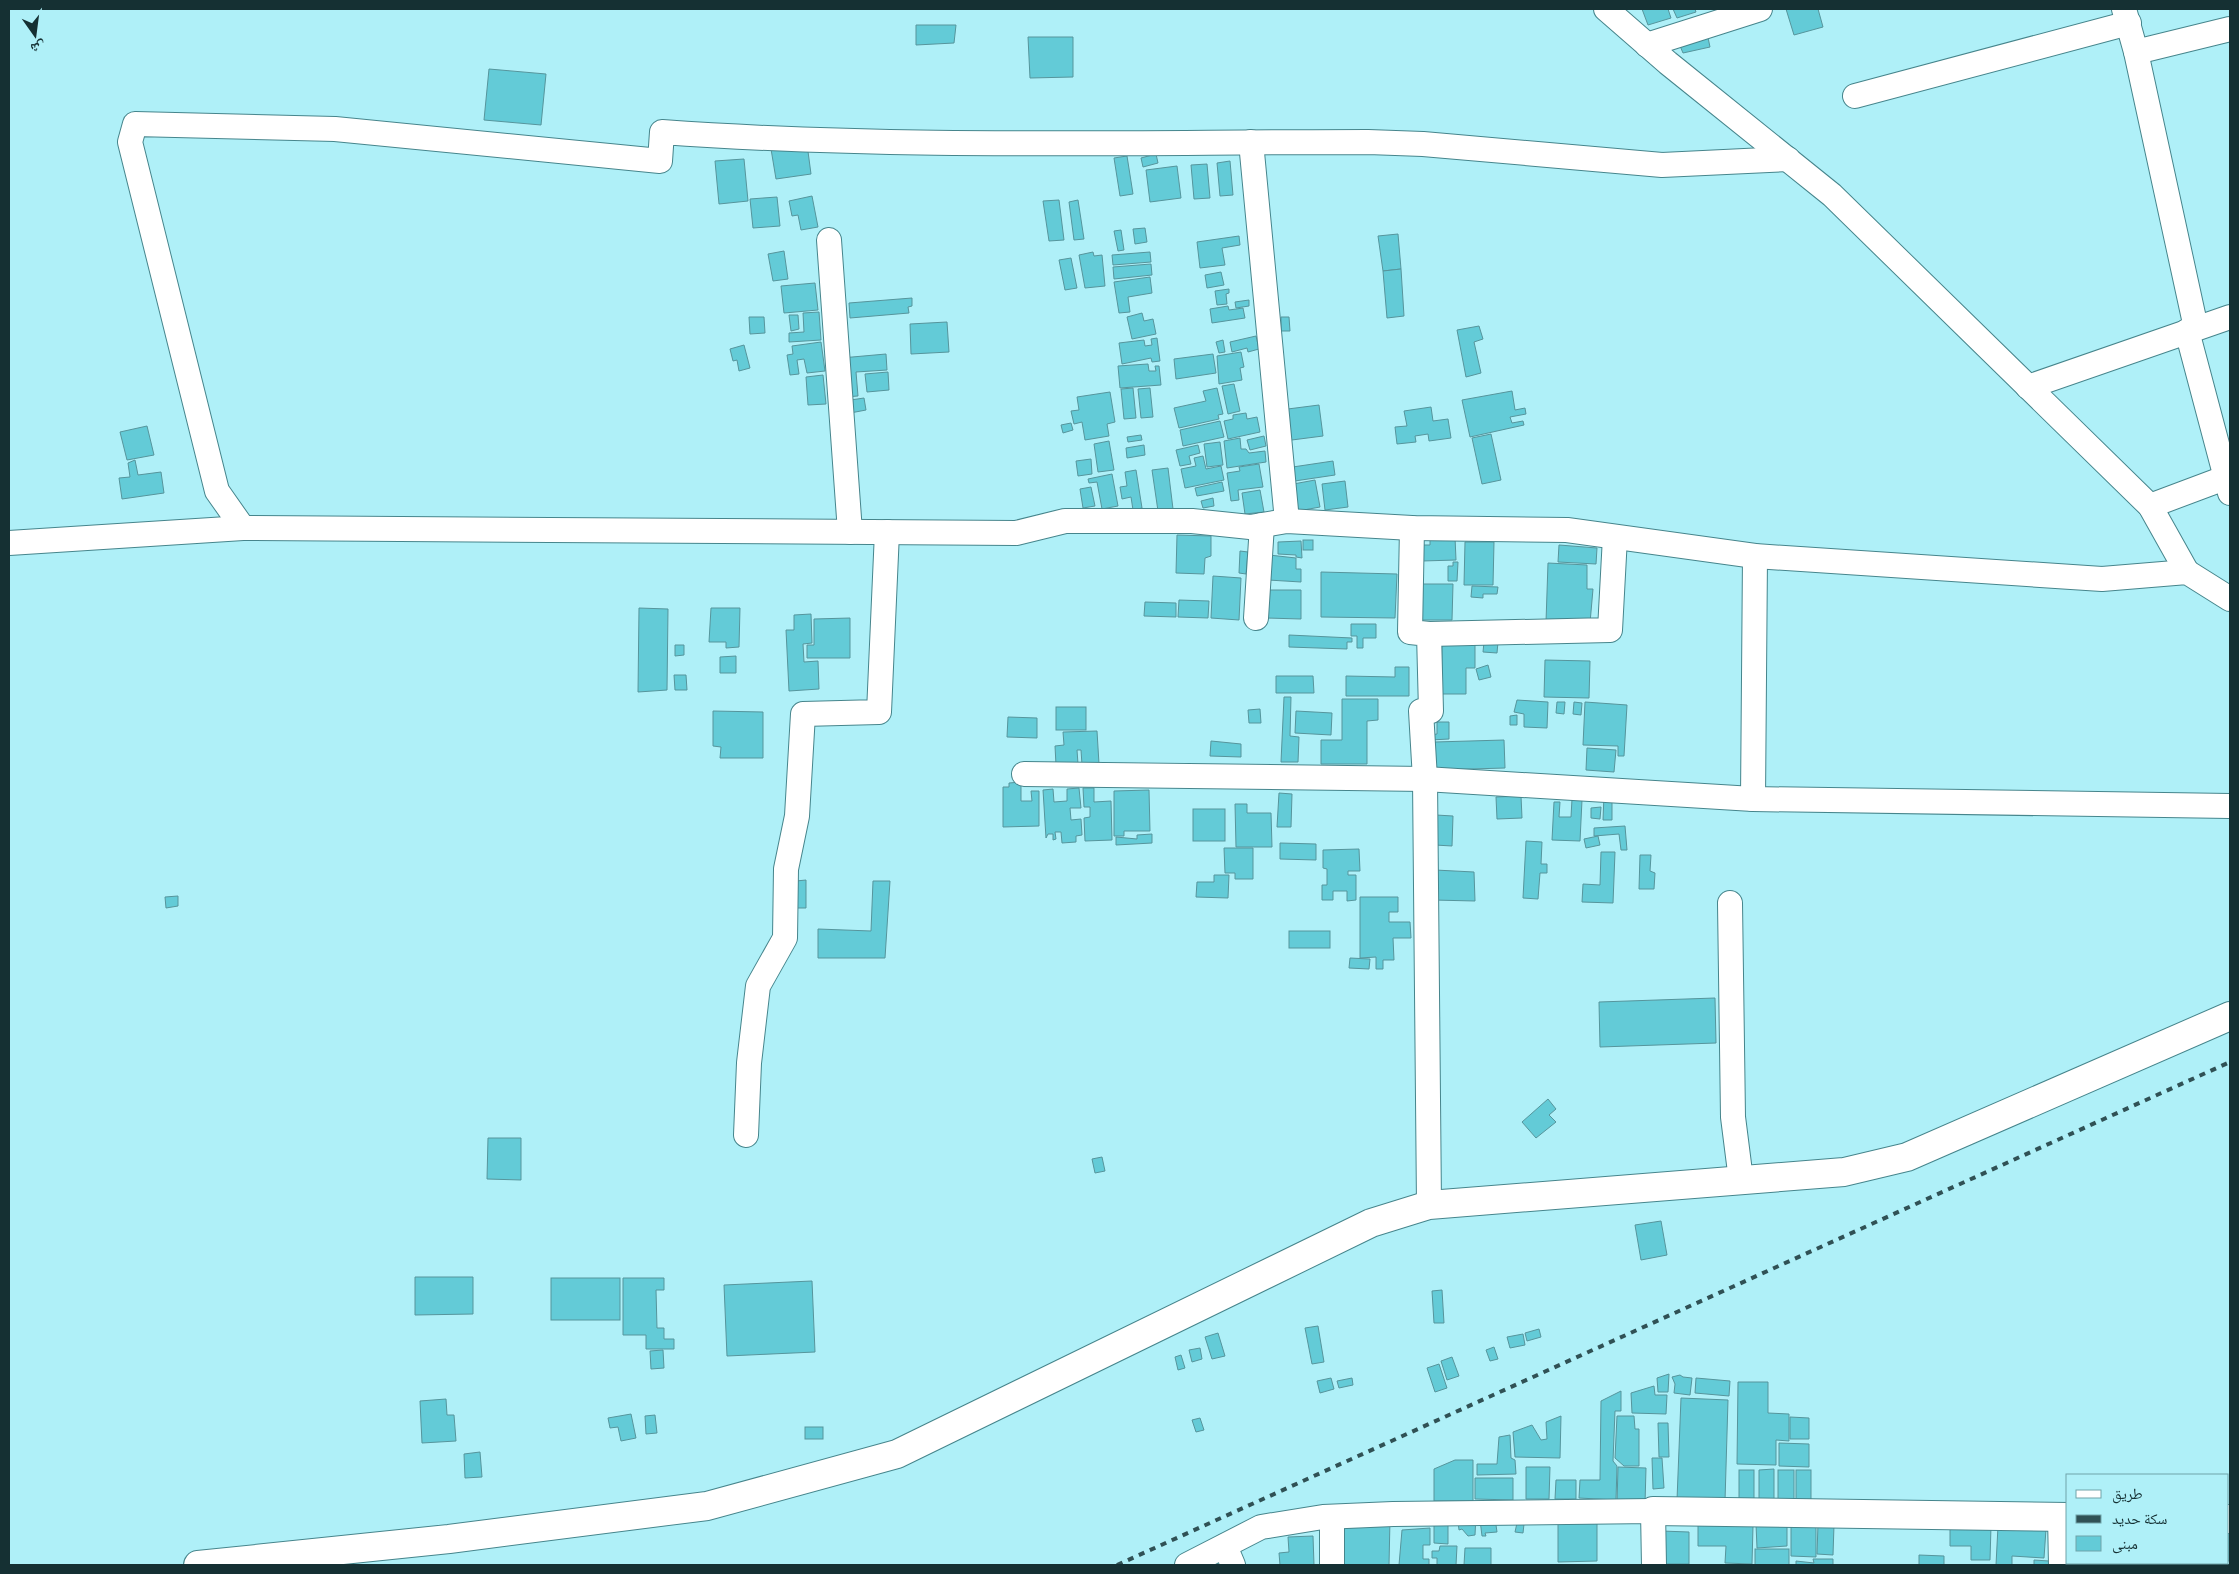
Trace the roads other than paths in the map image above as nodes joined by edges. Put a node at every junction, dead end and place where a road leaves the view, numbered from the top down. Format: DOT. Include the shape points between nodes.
graph roads {
  1 [pos="1606,9"];
  2 [pos="1760,9"];
  3 [pos="2126,16"];
  4 [pos="2230,29"];
  5 [pos="1647,44"];
  6 [pos="2136,52"];
  7 [pos="1855,96"];
  8 [pos="1251,142"];
  9 [pos="1788,160"];
  10 [pos="829,240"];
  11 [pos="2230,317"];
  12 [pos="2192,330"];
  13 [pos="2028,387"];
  14 [pos="2229,482"];
  15 [pos="2150,506"];
  16 [pos="1287,521"];
  17 [pos="1262,525"];
  18 [pos="242,528"];
  19 [pos="1412,528"];
  20 [pos="850,532"];
  21 [pos="887,532"];
  22 [pos="1615,537"];
  23 [pos="9,543"];
  24 [pos="1755,556"];
  25 [pos="2187,572"];
  26 [pos="2230,599"];
  27 [pos="1256,618"];
  28 [pos="1428,634"];
  29 [pos="1024,774"];
  30 [pos="1425,779"];
  31 [pos="1752,799"];
  32 [pos="2230,806"];
  33 [pos="1730,903"];
  34 [pos="2230,1016"];
  35 [pos="746,1135"];
  36 [pos="1742,1180"];
  37 [pos="1429,1205"];
  38 [pos="1653,1511"];
  39 [pos="1332,1516"];
  40 [pos="2064,1516"];
  41 [pos="1229,1556"];
  42 [pos="198,1565"];
  43 [pos="1187,1565"];
  44 [pos="1332,1565"];
  45 [pos="1654,1565"];
  46 [pos="2062,1565"];
  1 -- 5 [label="street"];
  2 -- 5 [label="street"];
  3 -- 6 [label="street"];
  3 -- 7 [label="street"];
  4 -- 6 [label="street"];
  5 -- 9 [label="street"];
  6 -- 12 [label="street"];
  8 -- 9 [label="street" via="1423,144 1662,165"];
  8 -- 16 [label="street"];
  8 -- 18 [label="street" via="862,142 662,132 660,161 335,129 136,124 130,142 217,491"];
  9 -- 13 [label="street" via="1832,195"];
  10 -- 20 [label="street"];
  11 -- 12 [label="street"];
  12 -- 13 [label="street"];
  12 -- 14 [label="street"];
  13 -- 15 [label="street"];
  14 -- 15 [label="street"];
  15 -- 25 [label="street"];
  16 -- 17 [label="street"];
  16 -- 19 [label="street"];
  17 -- 21 [label="street" via="1250,527 1192,521 1065,521 1016,533"];
  17 -- 27 [label="street"];
  18 -- 20 [label="street"];
  18 -- 23 [label="street"];
  19 -- 22 [label="street" via="1568,530"];
  19 -- 28 [label="street" via="1410,632"];
  20 -- 21 [label="street"];
  21 -- 35 [label="street" via="878,712 803,714 797,816 786,869 785,938 758,986 749,1063"];
  22 -- 24 [label="street"];
  22 -- 28 [label="street" via="1610,630"];
  24 -- 25 [label="street" via="2102,579"];
  24 -- 31 [label="street"];
  25 -- 26 [label="street"];
  28 -- 30 [label="street" via="1431,711 1421,712"];
  29 -- 30 [label="street"];
  30 -- 31 [label="street"];
  30 -- 37 [label="street"];
  31 -- 32 [label="street"];
  33 -- 36 [label="street" via="1733,1118"];
  34 -- 36 [label="street" via="1907,1157 1844,1172"];
  36 -- 37 [label="street"];
  37 -- 42 [label="street" via="1371,1223 897,1454 707,1506 449,1539"];
  38 -- 39 [label="street"];
  38 -- 40 [label="street"];
  38 -- 45 [label="street"];
  39 -- 41 [label="street" via="1261,1527"];
  39 -- 44 [label="street"];
  40 -- 46 [label="street"];
  41 -- 43 [label="street"];
}
